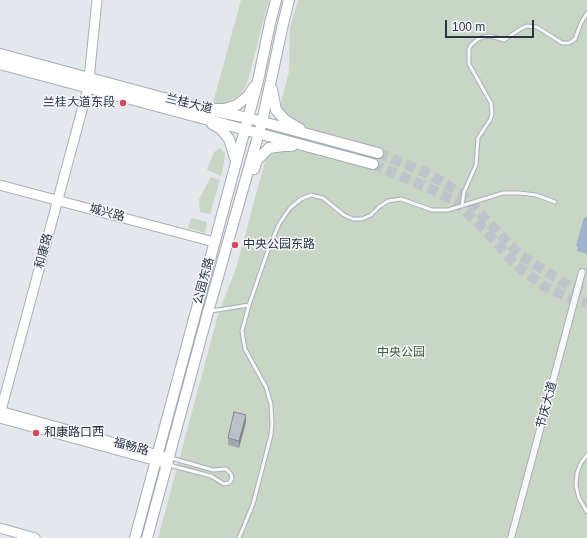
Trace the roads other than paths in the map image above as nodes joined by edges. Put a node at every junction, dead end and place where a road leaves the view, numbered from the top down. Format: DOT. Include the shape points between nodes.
graph roads {
  1 [pos="97,0"];
  2 [pos="276,0"];
  3 [pos="289,0"];
  4 [pos="587,13"];
  5 [pos="0,54"];
  6 [pos="0,64"];
  7 [pos="271,77"];
  8 [pos="258,81"];
  9 [pos="88,83"];
  10 [pos="203,113"];
  11 [pos="248,118"];
  12 [pos="262,122"];
  13 [pos="244,130"];
  14 [pos="259,134"];
  15 [pos="308,134"];
  16 [pos="315,148"];
  17 [pos="378,153"];
  18 [pos="236,162"];
  19 [pos="373,164"];
  20 [pos="0,185"];
  21 [pos="58,200"];
  22 [pos="555,202"];
  23 [pos="462,206"];
  24 [pos="237,211"];
  25 [pos="214,242"];
  26 [pos="582,272"];
  27 [pos="249,305"];
  28 [pos="208,312"];
  29 [pos="0,414"];
  30 [pos="587,455"];
  31 [pos="156,458"];
  32 [pos="168,461"];
  33 [pos="587,512"];
  34 [pos="0,528"];
  35 [pos="35,538"];
  36 [pos="134,538"];
  37 [pos="147,538"];
  38 [pos="238,538"];
  39 [pos="511,538"];
  1 -- 9 [label="street, 和康路"];
  2 -- 8 [label="main road, 公园东路"];
  3 -- 7 [label="main road, 公园东路"];
  4 -- 23 [label="lane" via="575,39 569,43 562,43 537,27 527,26 504,40 490,36 478,39 471,45 470,64 490,103 492,114 478,138 476,165 464,192"];
  5 -- 9 [label="main road, 兰桂大道"];
  6 -- 9 [label="main road, 兰桂大道"];
  7 -- 12 [label="main road, 公园东路"];
  7 -- 15 [label="main road" via="276,110 285,120"];
  8 -- 10 [label="main road" via="248,96 237,105"];
  8 -- 11 [label="main road, 公园东路"];
  9 -- 10 [label="main road, 兰桂大道"];
  9 -- 21 [label="street, 和康路"];
  10 -- 11 [label="main road, 兰桂大道"];
  10 -- 13 [label="main road, 兰桂大道"];
  10 -- 18 [label="main road" via="229,139"];
  11 -- 12 [label="main road, 兰桂大道"];
  11 -- 13 [label="main road, 公园东路"];
  12 -- 14 [label="main road, 公园东路"];
  12 -- 15 [label="main road, 兰桂大道"];
  13 -- 14 [label="main road, 兰桂大道"];
  13 -- 18 [label="main road, 公园东路"];
  14 -- 16 [label="main road, 兰桂大道"];
  14 -- 24 [label="main road, 公园东路"];
  15 -- 17 [label="main road, 兰桂大道"];
  16 -- 19 [label="main road, 兰桂大道"];
  16 -- 24 [label="main road" via="269,148 257,160 246,198"];
  18 -- 25 [label="main road, 公园东路"];
  20 -- 21 [label="street, 城兴路"];
  21 -- 25 [label="street, 城兴路"];
  21 -- 29 [label="street, 和康路"];
  22 -- 23 [label="lane" via="536,195 503,193"];
  23 -- 27 [label="lane" via="448,210 432,210 401,200 388,201 371,215 353,219 323,198 311,195 301,199 290,208 279,224"];
  24 -- 28 [label="main road, 公园东路"];
  25 -- 31 [label="main road, 公园东路"];
  26 -- 39 [label="street, 节庆大道"];
  27 -- 28 [label="lane"];
  27 -- 38 [label="lane" via="242,331 243,340 248,358 266,387 271,404 272,424 253,504"];
  28 -- 32 [label="main road, 公园东路"];
  29 -- 31 [label="street, 福畅路"];
  30 -- 33 [label="lane" via="577,473 576,486"];
  31 -- 32 [label="street, 福畅路"];
  31 -- 36 [label="main road, 公园东路"];
  32 -- 32 [label="lane" via="211,476 224,484 232,479 226,469 213,470"];
  32 -- 37 [label="main road, 公园东路"];
  34 -- 35 [label="street"];
}
